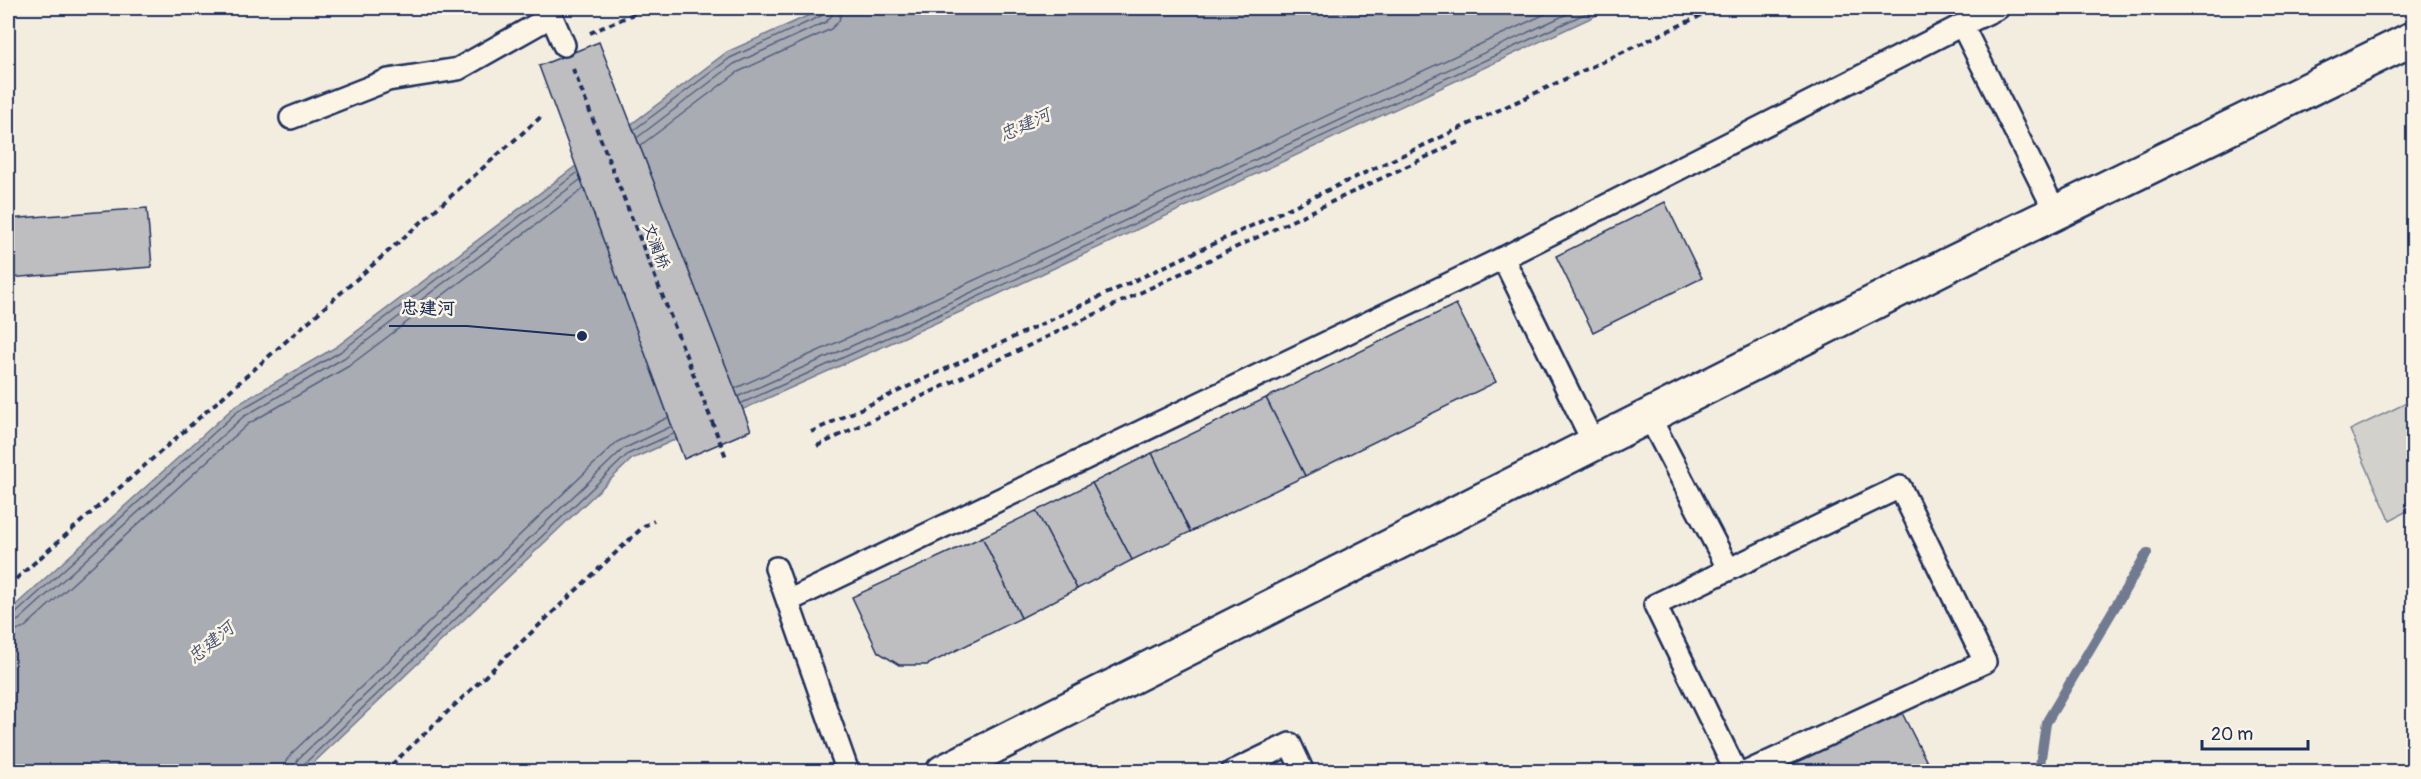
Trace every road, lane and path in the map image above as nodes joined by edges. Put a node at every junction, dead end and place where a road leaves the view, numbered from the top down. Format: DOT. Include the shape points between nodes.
graph roads {
  1 [pos="647,8"];
  2 [pos="1717,8"];
  3 [pos="1998,8"];
  4 [pos="550,12"];
  5 [pos="1962,25"];
  6 [pos="2414,39"];
  7 [pos="564,45"];
  8 [pos="543,115"];
  9 [pos="291,118"];
  10 [pos="1458,142"];
  11 [pos="2056,213"];
  12 [pos="1503,258"];
  13 [pos="1648,416"];
  14 [pos="811,432"];
  15 [pos="1594,444"];
  16 [pos="817,446"];
  17 [pos="726,457"];
  18 [pos="654,521"];
  19 [pos="776,568"];
  20 [pos="1728,568"];
  21 [pos="8,586"];
  22 [pos="788,601"];
  23 [pos="975,764"];
  24 [pos="384,771"];
  25 [pos="848,771"];
  26 [pos="943,771"];
  27 [pos="1232,771"];
  28 [pos="1304,771"];
  29 [pos="1736,771"];
  30 [pos="1747,771"];
  1 -- 7 [label="path"];
  2 -- 14 [label="path"];
  3 -- 5 [label="lane"];
  4 -- 7 [label="lane"];
  4 -- 9 [label="lane" via="458,69 388,80"];
  5 -- 11 [label="lane"];
  5 -- 12 [label="lane"];
  6 -- 11 [label="main road"];
  7 -- 17 [label="path, 文澜桥"];
  8 -- 21 [label="path"];
  10 -- 16 [label="path"];
  11 -- 13 [label="main road"];
  12 -- 15 [label="lane"];
  12 -- 22 [label="lane"];
  13 -- 15 [label="main road"];
  13 -- 20 [label="lane"];
  15 -- 23 [label="main road"];
  18 -- 24 [label="path" via="644,526"];
  19 -- 22 [label="lane"];
  20 -- 29 [label="lane" via="1655,605"];
  20 -- 30 [label="lane" via="1900,487 1985,662"];
  22 -- 25 [label="lane"];
  23 -- 26 [label="main road"];
  27 -- 28 [label="lane" via="1290,744"];
}
